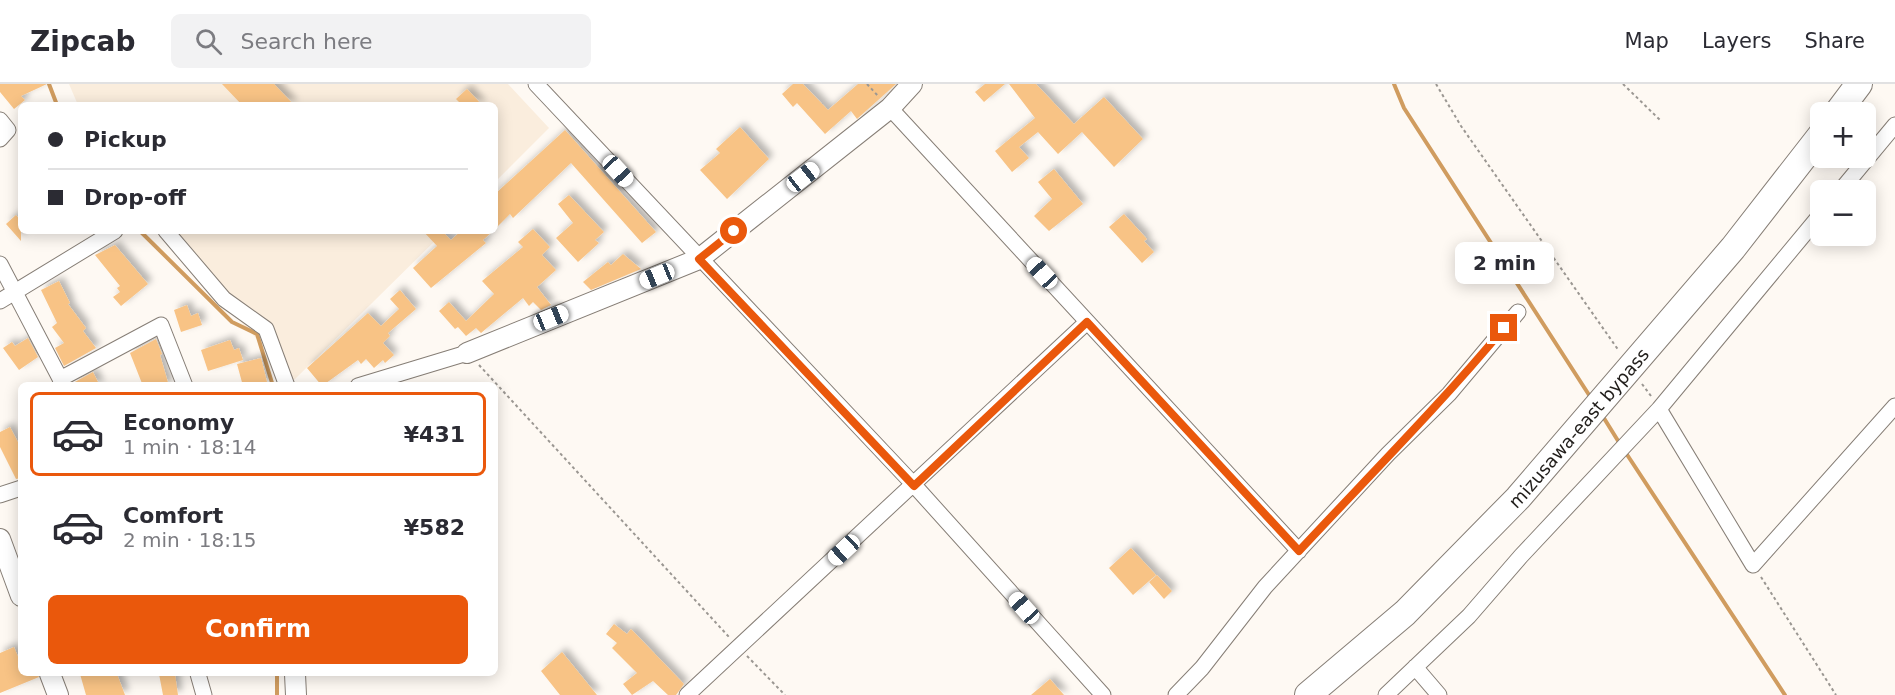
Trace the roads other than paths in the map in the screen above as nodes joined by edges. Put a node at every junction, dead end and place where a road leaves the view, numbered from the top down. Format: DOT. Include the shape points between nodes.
graph roads {
  1 [pos="536,84"];
  2 [pos="912,84"];
  3 [pos="1859,84"];
  4 [pos="1846,102"];
  5 [pos="890,108"];
  6 [pos="0,120"];
  7 [pos="1895,125"];
  8 [pos="0,139"];
  9 [pos="1810,149"];
  10 [pos="1849,180"];
  11 [pos="1810,227"];
  12 [pos="110,234"];
  13 [pos="169,234"];
  14 [pos="699,259"];
  15 [pos="0,264"];
  16 [pos="15,292"];
  17 [pos="0,301"];
  18 [pos="1518,312"];
  19 [pos="1087,322"];
  20 [pos="467,352"];
  21 [pos="62,382"];
  22 [pos="183,382"];
  23 [pos="286,382"];
  24 [pos="371,382"];
  25 [pos="1895,406"];
  26 [pos="1659,409"];
  27 [pos="914,486"];
  28 [pos="18,489"];
  29 [pos="0,495"];
  30 [pos="0,539"];
  31 [pos="1299,551"];
  32 [pos="18,588"];
  33 [pos="1414,667"];
  34 [pos="52,676"];
  35 [pos="199,676"];
  36 [pos="295,676"];
  37 [pos="58,695"];
  38 [pos="204,695"];
  39 [pos="296,695"];
  40 [pos="687,695"];
  41 [pos="1103,695"];
  42 [pos="1176,695"];
  43 [pos="1308,695"];
  44 [pos="1386,695"];
  45 [pos="1439,695"];
  1 -- 14 [label="street"];
  2 -- 5 [label="street"];
  3 -- 4 [label="highway"];
  5 -- 14 [label="street"];
  5 -- 19 [label="street"];
  6 -- 8 [label="street" via="8,130"];
  7 -- 10 [label="street"];
  9 -- 43 [label="highway, mizusawa-east bypass" via="1733,248 1518,498 1405,613"];
  11 -- 26 [label="street"];
  12 -- 16 [label="street"];
  13 -- 23 [label="street" via="224,299 266,328"];
  14 -- 20 [label="street"];
  14 -- 27 [label="street"];
  15 -- 16 [label="street"];
  16 -- 17 [label="street"];
  16 -- 21 [label="street"];
  18 -- 31 [label="street" via="1449,394"];
  19 -- 27 [label="street"];
  19 -- 31 [label="street"];
  20 -- 24 [label="street"];
  21 -- 22 [label="street" via="161,325"];
  25 -- 26 [label="street" via="1753,565"];
  26 -- 33 [label="street" via="1469,616"];
  27 -- 40 [label="street"];
  27 -- 41 [label="street"];
  28 -- 29 [label="street"];
  30 -- 32 [label="street"];
  31 -- 42 [label="street"];
  33 -- 44 [label="street"];
  33 -- 45 [label="street"];
  34 -- 37 [label="street"];
  35 -- 38 [label="street"];
  36 -- 39 [label="street"];
}
